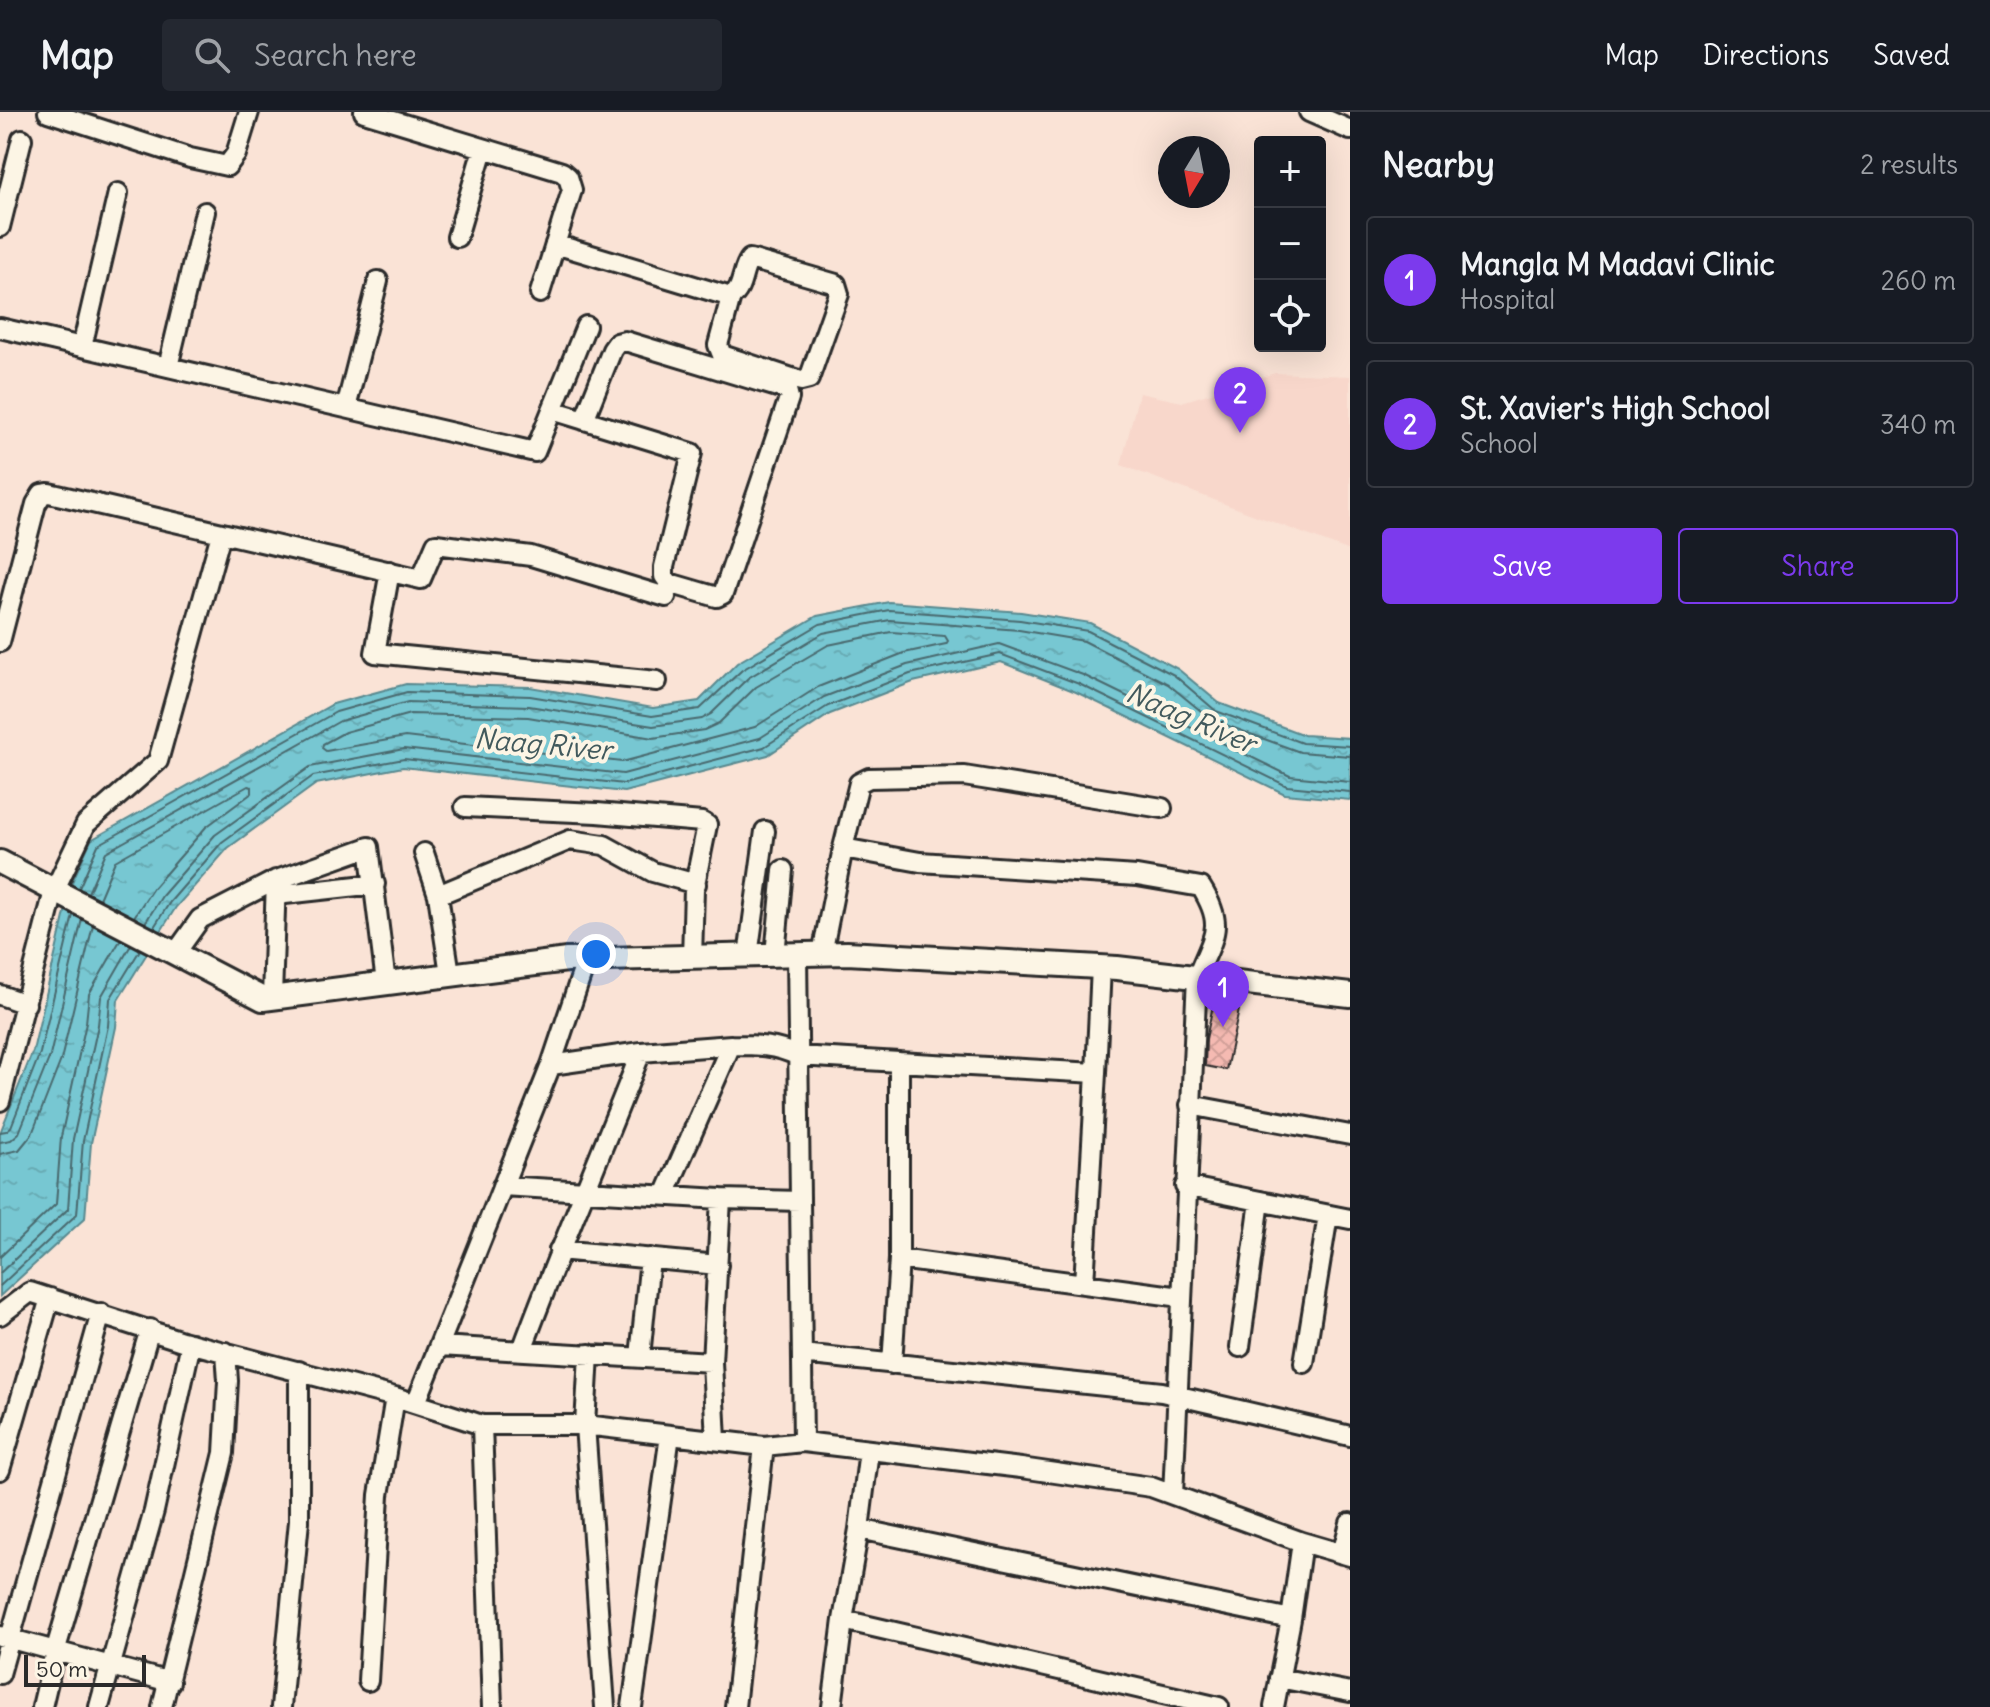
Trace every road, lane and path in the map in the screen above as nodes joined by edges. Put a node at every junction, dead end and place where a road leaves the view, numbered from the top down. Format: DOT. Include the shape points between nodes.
graph roads {
  1 [pos="48,112"];
  2 [pos="249,112"];
  3 [pos="364,112"];
  4 [pos="1309,112"];
  5 [pos="1350,130"];
  6 [pos="22,139"];
  7 [pos="483,149"];
  8 [pos="118,193"];
  9 [pos="205,212"];
  10 [pos="0,227"];
  11 [pos="457,237"];
  12 [pos="555,244"];
  13 [pos="378,281"];
  14 [pos="540,293"];
  15 [pos="731,297"];
  16 [pos="586,326"];
  17 [pos="0,328"];
  18 [pos="82,347"];
  19 [pos="168,367"];
  20 [pos="346,408"];
  21 [pos="552,410"];
  22 [pos="584,420"];
  23 [pos="221,534"];
  24 [pos="0,564"];
  25 [pos="19,570"];
  26 [pos="390,571"];
  27 [pos="666,597"];
  28 [pos="0,642"];
  29 [pos="657,681"];
  30 [pos="465,807"];
  31 [pos="1162,808"];
  32 [pos="765,831"];
  33 [pos="843,848"];
  34 [pos="424,853"];
  35 [pos="0,862"];
  36 [pos="783,870"];
  37 [pos="375,884"];
  38 [pos="696,884"];
  39 [pos="276,888"];
  40 [pos="54,891"];
  41 [pos="438,895"];
  42 [pos="172,952"];
  43 [pos="822,954"];
  44 [pos="786,955"];
  45 [pos="748,956"];
  46 [pos="692,958"];
  47 [pos="586,961"];
  48 [pos="1101,967"];
  49 [pos="450,974"];
  50 [pos="1197,977"];
  51 [pos="386,983"];
  52 [pos="0,995"];
  53 [pos="1350,995"];
  54 [pos="272,997"];
  55 [pos="26,1004"];
  56 [pos="731,1045"];
  57 [pos="641,1052"];
  58 [pos="798,1056"];
  59 [pos="899,1062"];
  60 [pos="551,1065"];
  61 [pos="5,1067"];
  62 [pos="1096,1073"];
  63 [pos="0,1101"];
  64 [pos="1190,1105"];
  65 [pos="1350,1135"];
  66 [pos="502,1186"];
  67 [pos="1185,1186"];
  68 [pos="586,1191"];
  69 [pos="665,1195"];
  70 [pos="721,1199"];
  71 [pos="800,1201"];
  72 [pos="1260,1201"];
  73 [pos="1328,1215"];
  74 [pos="1350,1219"];
  75 [pos="559,1250"];
  76 [pos="650,1258"];
  77 [pos="899,1259"];
  78 [pos="718,1265"];
  79 [pos="1084,1284"];
  80 [pos="1181,1297"];
  81 [pos="50,1298"];
  82 [pos="101,1313"];
  83 [pos="0,1315"];
  84 [pos="150,1329"];
  85 [pos="191,1343"];
  86 [pos="440,1346"];
  87 [pos="1240,1347"];
  88 [pos="522,1350"];
  89 [pos="226,1352"];
  90 [pos="589,1354"];
  91 [pos="802,1354"];
  92 [pos="640,1357"];
  93 [pos="712,1362"];
  94 [pos="1304,1363"];
  95 [pos="892,1364"];
  96 [pos="299,1371"];
  97 [pos="1177,1395"];
  98 [pos="395,1397"];
  99 [pos="416,1403"];
  100 [pos="482,1425"];
  101 [pos="585,1425"];
  102 [pos="670,1435"];
  103 [pos="1350,1436"];
  104 [pos="716,1440"];
  105 [pos="803,1442"];
  106 [pos="764,1446"];
  107 [pos="869,1450"];
  108 [pos="0,1470"];
  109 [pos="1173,1495"];
  110 [pos="1350,1523"];
  111 [pos="859,1529"];
  112 [pos="1302,1542"];
  113 [pos="1346,1555"];
  114 [pos="1291,1619"];
  115 [pos="843,1620"];
  116 [pos="5,1637"];
  117 [pos="55,1652"];
  118 [pos="110,1667"];
  119 [pos="0,1674"];
  120 [pos="1279,1678"];
  121 [pos="368,1681"];
  122 [pos="170,1682"];
  123 [pos="1350,1692"];
  124 [pos="42,1707"];
  125 [pos="99,1707"];
  126 [pos="162,1707"];
  127 [pos="281,1707"];
  128 [pos="492,1707"];
  129 [pos="605,1707"];
  130 [pos="632,1707"];
  131 [pos="735,1707"];
  132 [pos="832,1707"];
  133 [pos="1219,1707"];
  134 [pos="1274,1707"];
  1 -- 2 [label="street" via="227,166"];
  3 -- 7 [label="street"];
  4 -- 5 [label="street"];
  6 -- 10 [label="street"];
  7 -- 11 [label="street"];
  7 -- 12 [label="street" via="568,177 572,190"];
  8 -- 18 [label="street"];
  9 -- 19 [label="street"];
  12 -- 14 [label="street"];
  12 -- 15 [label="street"];
  13 -- 20 [label="street"];
  15 -- 15 [label="street" via="739,290 750,259 836,284 839,294 809,379 801,381 722,355 718,345"];
  16 -- 21 [label="street"];
  17 -- 18 [label="street"];
  18 -- 19 [label="street"];
  19 -- 20 [label="street"];
  20 -- 21 [label="street" via="535,452"];
  21 -- 22 [label="street"];
  22 -- 22 [label="street" via="692,453 664,576 669,583 717,597 723,594 789,398 787,390 625,341 612,350"];
  23 -- 25 [label="street" via="42,494"];
  23 -- 26 [label="street"];
  23 -- 40 [label="street" via="158,761 86,824"];
  24 -- 25 [label="street"];
  25 -- 28 [label="street"];
  26 -- 27 [label="street" via="421,579 436,544 531,556"];
  26 -- 29 [label="street" via="375,653"];
  30 -- 38 [label="street" via="702,822 708,831"];
  31 -- 33 [label="street" via="964,776 869,778 859,783"];
  32 -- 45 [label="street"];
  33 -- 43 [label="street"];
  33 -- 50 [label="street" via="920,862 1137,876 1201,887 1217,924"];
  34 -- 41 [label="street"];
  35 -- 40 [label="street"];
  36 -- 44 [label="street"];
  37 -- 39 [label="street"];
  37 -- 39 [label="street" via="369,847"];
  37 -- 51 [label="street"];
  38 -- 41 [label="street" via="653,872 604,845 570,840"];
  38 -- 46 [label="street"];
  39 -- 42 [label="street" via="200,919"];
  39 -- 54 [label="street"];
  40 -- 42 [label="street"];
  40 -- 55 [label="street"];
  41 -- 49 [label="street"];
  42 -- 54 [label="street" via="263,999"];
  43 -- 44 [label="street"];
  43 -- 48 [label="street"];
  44 -- 45 [label="street"];
  44 -- 58 [label="street"];
  45 -- 46 [label="street"];
  46 -- 47 [label="street"];
  47 -- 49 [label="street"];
  47 -- 60 [label="street"];
  48 -- 50 [label="street"];
  48 -- 62 [label="street"];
  49 -- 51 [label="street"];
  50 -- 53 [label="street"];
  50 -- 64 [label="street"];
  51 -- 54 [label="street"];
  52 -- 55 [label="street"];
  55 -- 61 [label="street"];
  56 -- 57 [label="street"];
  56 -- 58 [label="street" via="761,1045"];
  56 -- 69 [label="street"];
  57 -- 60 [label="street"];
  57 -- 68 [label="street"];
  58 -- 59 [label="street"];
  58 -- 71 [label="street"];
  59 -- 62 [label="street"];
  59 -- 77 [label="street"];
  60 -- 66 [label="street"];
  61 -- 63 [label="street"];
  62 -- 79 [label="street"];
  64 -- 65 [label="street"];
  64 -- 67 [label="street"];
  66 -- 68 [label="street"];
  66 -- 86 [label="street"];
  67 -- 72 [label="street"];
  67 -- 80 [label="street"];
  68 -- 69 [label="street"];
  68 -- 75 [label="street"];
  69 -- 70 [label="street"];
  70 -- 71 [label="street"];
  70 -- 78 [label="street"];
  71 -- 91 [label="street"];
  72 -- 73 [label="street"];
  72 -- 87 [label="street"];
  73 -- 74 [label="street"];
  73 -- 94 [label="street"];
  75 -- 76 [label="street"];
  75 -- 88 [label="street"];
  76 -- 78 [label="street"];
  76 -- 92 [label="street"];
  77 -- 79 [label="street"];
  77 -- 95 [label="street"];
  78 -- 93 [label="street"];
  79 -- 80 [label="street"];
  80 -- 97 [label="street"];
  81 -- 82 [label="street"];
  81 -- 83 [label="street" via="30,1292"];
  81 -- 108 [label="street"];
  82 -- 84 [label="street"];
  82 -- 116 [label="street"];
  84 -- 85 [label="street"];
  84 -- 117 [label="street"];
  85 -- 89 [label="street"];
  85 -- 118 [label="street" via="154,1511"];
  86 -- 88 [label="street"];
  86 -- 99 [label="street"];
  88 -- 90 [label="street"];
  89 -- 96 [label="street"];
  89 -- 122 [label="street" via="224,1453"];
  90 -- 92 [label="street"];
  90 -- 101 [label="street"];
  91 -- 95 [label="street"];
  91 -- 105 [label="street"];
  92 -- 93 [label="street"];
  93 -- 104 [label="street"];
  95 -- 97 [label="street"];
  96 -- 98 [label="street"];
  96 -- 127 [label="street" via="299,1521"];
  97 -- 103 [label="street"];
  97 -- 109 [label="street"];
  98 -- 99 [label="street"];
  98 -- 121 [label="street" via="379,1495"];
  99 -- 100 [label="street"];
  100 -- 101 [label="street"];
  100 -- 128 [label="street"];
  101 -- 102 [label="street"];
  101 -- 129 [label="street"];
  102 -- 104 [label="street"];
  102 -- 130 [label="street"];
  104 -- 106 [label="street"];
  105 -- 106 [label="street"];
  105 -- 107 [label="street"];
  106 -- 131 [label="street"];
  107 -- 109 [label="street" via="1136,1485"];
  107 -- 111 [label="street"];
  109 -- 112 [label="street"];
  110 -- 113 [label="street"];
  111 -- 114 [label="street"];
  111 -- 115 [label="street"];
  112 -- 113 [label="street"];
  112 -- 114 [label="street"];
  114 -- 120 [label="street"];
  115 -- 132 [label="street"];
  115 -- 133 [label="street"];
  116 -- 117 [label="street"];
  116 -- 119 [label="street"];
  117 -- 118 [label="street"];
  117 -- 124 [label="street"];
  118 -- 122 [label="street"];
  118 -- 125 [label="street"];
  120 -- 123 [label="street"];
  120 -- 134 [label="street"];
  122 -- 126 [label="street"];
}
